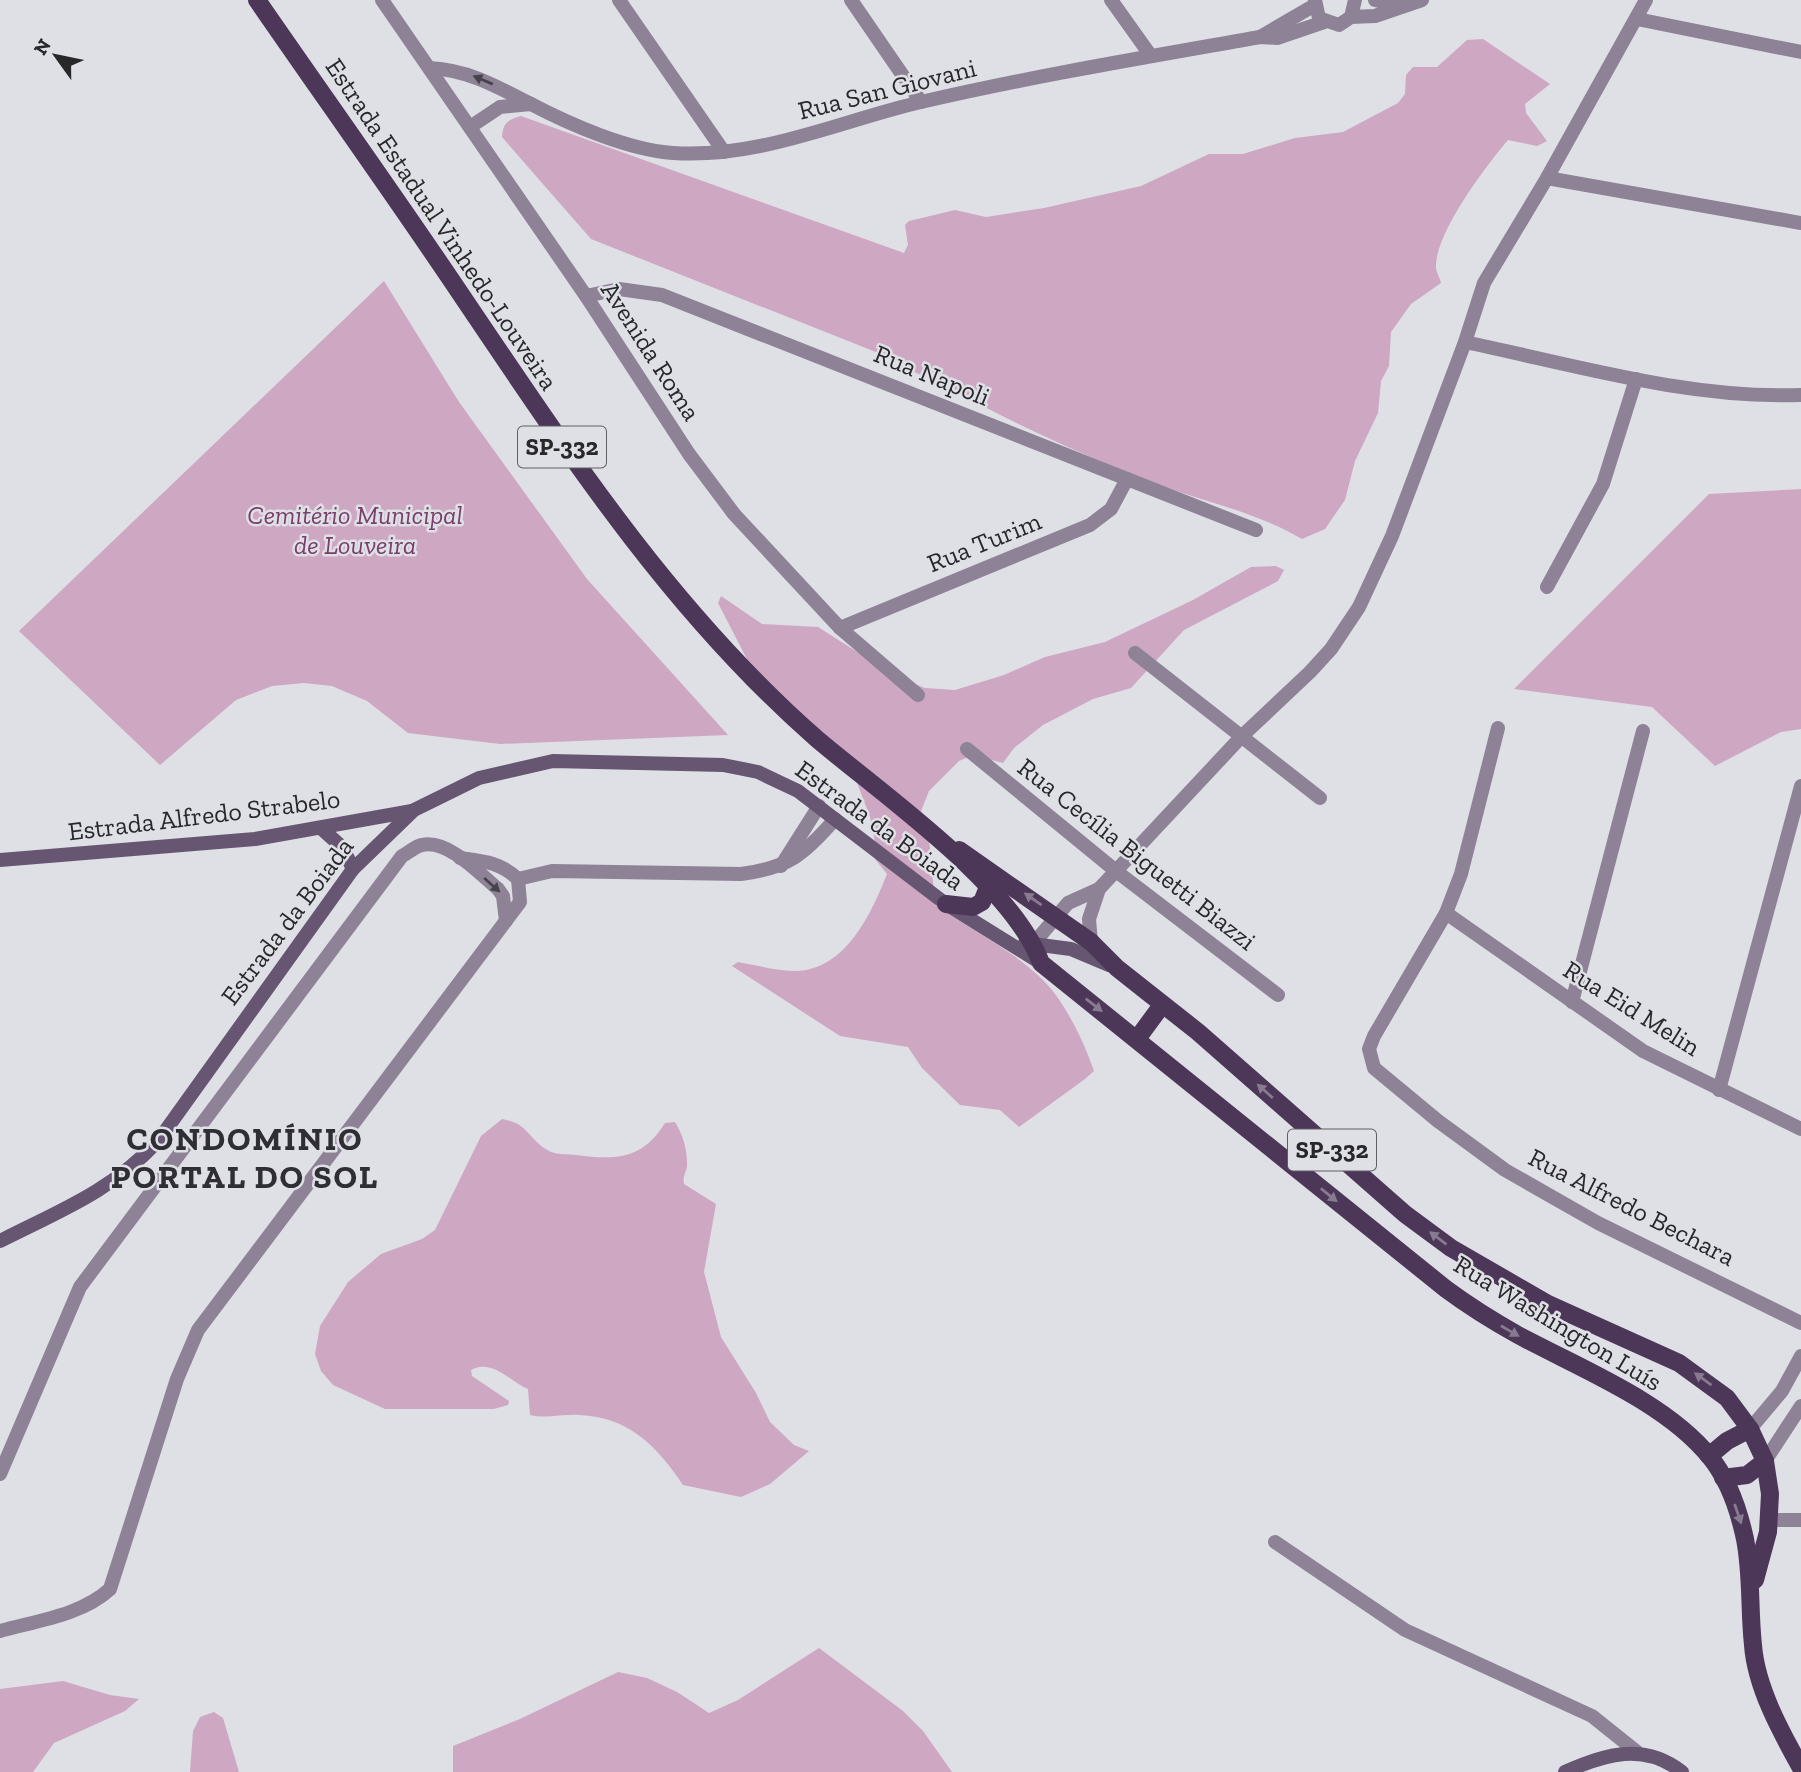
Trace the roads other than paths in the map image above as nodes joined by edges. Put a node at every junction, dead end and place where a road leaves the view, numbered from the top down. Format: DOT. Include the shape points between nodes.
graph roads {
  1 [pos="257,0"];
  2 [pos="382,0"];
  3 [pos="619,0"];
  4 [pos="851,0"];
  5 [pos="1111,0"];
  6 [pos="1355,0"];
  7 [pos="1375,0"];
  8 [pos="1422,0"];
  9 [pos="1646,0"];
  10 [pos="1315,3"];
  11 [pos="1400,6"];
  12 [pos="1351,17"];
  13 [pos="1637,19"];
  14 [pos="1324,22"];
  15 [pos="1260,37"];
  16 [pos="1801,52"];
  17 [pos="1151,56"];
  18 [pos="430,68"];
  19 [pos="921,102"];
  20 [pos="531,104"];
  21 [pos="470,127"];
  22 [pos="724,152"];
  23 [pos="1547,178"];
  24 [pos="1801,223"];
  25 [pos="586,296"];
  26 [pos="1465,342"];
  27 [pos="1636,379"];
  28 [pos="1801,395"];
  29 [pos="1127,479"];
  30 [pos="1256,530"];
  31 [pos="1547,587"];
  32 [pos="840,628"];
  33 [pos="1135,653"];
  34 [pos="918,695"];
  35 [pos="1498,728"];
  36 [pos="1643,730"];
  37 [pos="1242,736"];
  38 [pos="967,749"];
  39 [pos="1801,786"];
  40 [pos="1320,798"];
  41 [pos="819,806"];
  42 [pos="414,810"];
  43 [pos="835,819"];
  44 [pos="322,829"];
  45 [pos="934,836"];
  46 [pos="460,858"];
  47 [pos="0,860"];
  48 [pos="780,867"];
  49 [pos="353,869"];
  50 [pos="1116,871"];
  51 [pos="518,878"];
  52 [pos="988,887"];
  53 [pos="1099,888"];
  54 [pos="946,904"];
  55 [pos="1446,913"];
  56 [pos="1058,916"];
  57 [pos="506,921"];
  58 [pos="1091,942"];
  59 [pos="1006,943"];
  60 [pos="1034,943"];
  61 [pos="1041,963"];
  62 [pos="1117,968"];
  63 [pos="1278,995"];
  64 [pos="1572,1002"];
  65 [pos="1163,1005"];
  66 [pos="1137,1039"];
  67 [pos="1719,1090"];
  68 [pos="1801,1129"];
  69 [pos="0,1241"];
  70 [pos="1801,1323"];
  71 [pos="1801,1356"];
  72 [pos="1801,1406"];
  73 [pos="1749,1429"];
  74 [pos="1709,1456"];
  75 [pos="1765,1461"];
  76 [pos="0,1474"];
  77 [pos="1723,1478"];
  78 [pos="1770,1520"];
  79 [pos="1801,1520"];
  80 [pos="1275,1542"];
  81 [pos="1753,1587"];
  82 [pos="0,1631"];
  83 [pos="1637,1752"];
  84 [pos="1801,1768"];
  85 [pos="1565,1772"];
  86 [pos="1682,1772"];
  1 -- 45 [label="main road, Estrada Estadual Vinhedo-Louveira / SP-332" via="561,446 652,566 784,708"];
  2 -- 18 [label="street, Avenida Roma"];
  3 -- 22 [label="street"];
  4 -- 19 [label="street"];
  5 -- 17 [label="street"];
  6 -- 12 [label="street"];
  7 -- 11 [label="street"];
  8 -- 11 [label="street"];
  9 -- 13 [label="street"];
  10 -- 14 [label="street"];
  10 -- 15 [label="street, Rua San Giovani"];
  11 -- 12 [label="street" via="1375,16"];
  12 -- 14 [label="street, Rua San Giovani" via="1339,24"];
  13 -- 16 [label="street"];
  13 -- 23 [label="street"];
  14 -- 15 [label="street, Rua San Giovani" via="1277,38"];
  15 -- 17 [label="street, Rua San Giovani"];
  17 -- 19 [label="street, Rua San Giovani"];
  20 -- 18 [label="street, Rua San Giovani, one-way" via="469,74"];
  18 -- 21 [label="street, Avenida Roma"];
  19 -- 22 [label="street, Rua San Giovani"];
  20 -- 21 [label="street" via="500,107"];
  20 -- 22 [label="street, Rua San Giovani" via="647,149"];
  21 -- 25 [label="street, Avenida Roma"];
  23 -- 24 [label="street"];
  23 -- 26 [label="street" via="1491,268"];
  25 -- 29 [label="street, Rua Napoli" via="619,289 663,295"];
  25 -- 32 [label="street, Avenida Roma" via="689,454 734,514"];
  26 -- 27 [label="street"];
  26 -- 37 [label="street" via="1392,536 1359,607 1331,649"];
  27 -- 28 [label="street" via="1769,396"];
  27 -- 31 [label="street" via="1603,484"];
  29 -- 30 [label="street, Rua Napoli"];
  29 -- 32 [label="street, Rua Turim" via="1111,509 1090,525"];
  32 -- 34 [label="street, Avenida Roma"];
  33 -- 37 [label="street"];
  35 -- 55 [label="street, Rua Alfredo Bechara" via="1461,874"];
  36 -- 64 [label="street"];
  37 -- 40 [label="street"];
  37 -- 50 [label="street"];
  38 -- 50 [label="street, Rua Cecília Biguetti Biazzi"];
  39 -- 67 [label="street"];
  41 -- 42 [label="main road, Estrada da Boiada" via="778,780 743,768 553,761 479,778"];
  41 -- 43 [label="main road, Estrada da Boiada"];
  41 -- 48 [label="street"];
  42 -- 44 [label="main road, Estrada Alfredo Strabelo"];
  42 -- 49 [label="main road, Estrada da Boiada"];
  43 -- 48 [label="street" via="804,853"];
  43 -- 54 [label="main road, Estrada da Boiada"];
  44 -- 47 [label="main road, Estrada Alfredo Strabelo" via="255,839"];
  44 -- 49 [label="main road" via="343,848"];
  45 -- 52 [label="main road, SP-332"];
  56 -- 45 [label="main road, SP-332, one-way"];
  46 -- 51 [label="street" via="498,864"];
  46 -- 57 [label="street, one-way" via="498,889"];
  46 -- 76 [label="street" via="440,846 422,845 402,856 101,1257 79,1287"];
  48 -- 51 [label="street" via="741,874 552,871"];
  49 -- 69 [label="main road, Estrada da Boiada" via="158,1141 104,1189"];
  50 -- 53 [label="street"];
  50 -- 63 [label="street, Rua Cecília Biguetti Biazzi"];
  51 -- 57 [label="street" via="520,902"];
  52 -- 54 [label="main road" via="982,902 973,908"];
  52 -- 60 [label="main road, SP-332"];
  53 -- 56 [label="street" via="1068,902"];
  53 -- 58 [label="street" via="1089,919"];
  54 -- 59 [label="main road, Estrada da Boiada"];
  55 -- 64 [label="street, Rua Eid Melin"];
  55 -- 70 [label="street, Rua Alfredo Bechara" via="1374,1036 1369,1049 1374,1068 1438,1121 1548,1195"];
  56 -- 58 [label="main road, SP-332"];
  56 -- 60 [label="street"];
  57 -- 82 [label="street" via="198,1330 177,1379 110,1589 74,1610"];
  58 -- 62 [label="main road, SP-332"];
  59 -- 60 [label="main road"];
  59 -- 61 [label="main road, Estrada da Boiada"];
  60 -- 61 [label="main road, SP-332"];
  60 -- 62 [label="main road" via="1071,949"];
  61 -- 66 [label="main road, Rua Washington Luís / SP-332, one-way"];
  62 -- 65 [label="main road, SP-332"];
  64 -- 67 [label="street, Rua Eid Melin" via="1643,1051"];
  65 -- 66 [label="main road"];
  73 -- 65 [label="main road, SP-332, one-way" via="1727,1398 1679,1363 1549,1304 1451,1248"];
  66 -- 74 [label="main road, Rua Washington Luís / SP-332, one-way" via="1446,1289 1516,1334 1633,1397 1675,1425"];
  67 -- 68 [label="street, Rua Eid Melin"];
  71 -- 73 [label="street" via="1782,1391"];
  72 -- 75 [label="street"];
  73 -- 74 [label="main road"];
  73 -- 75 [label="main road, SP-332"];
  74 -- 77 [label="main road, Rua Washington Luís / SP-332"];
  75 -- 77 [label="main road" via="1747,1475"];
  75 -- 78 [label="main road, SP-332"];
  77 -- 81 [label="main road, Rua Washington Luís / SP-332, one-way" via="1741,1525"];
  78 -- 79 [label="street"];
  78 -- 81 [label="main road, SP-332"];
  80 -- 83 [label="street" via="1405,1630 1592,1716"];
  81 -- 84 [label="main road, SP-332" via="1753,1647 1765,1692"];
  83 -- 85 [label="main road" via="1618,1753"];
  83 -- 86 [label="main road"];
}
